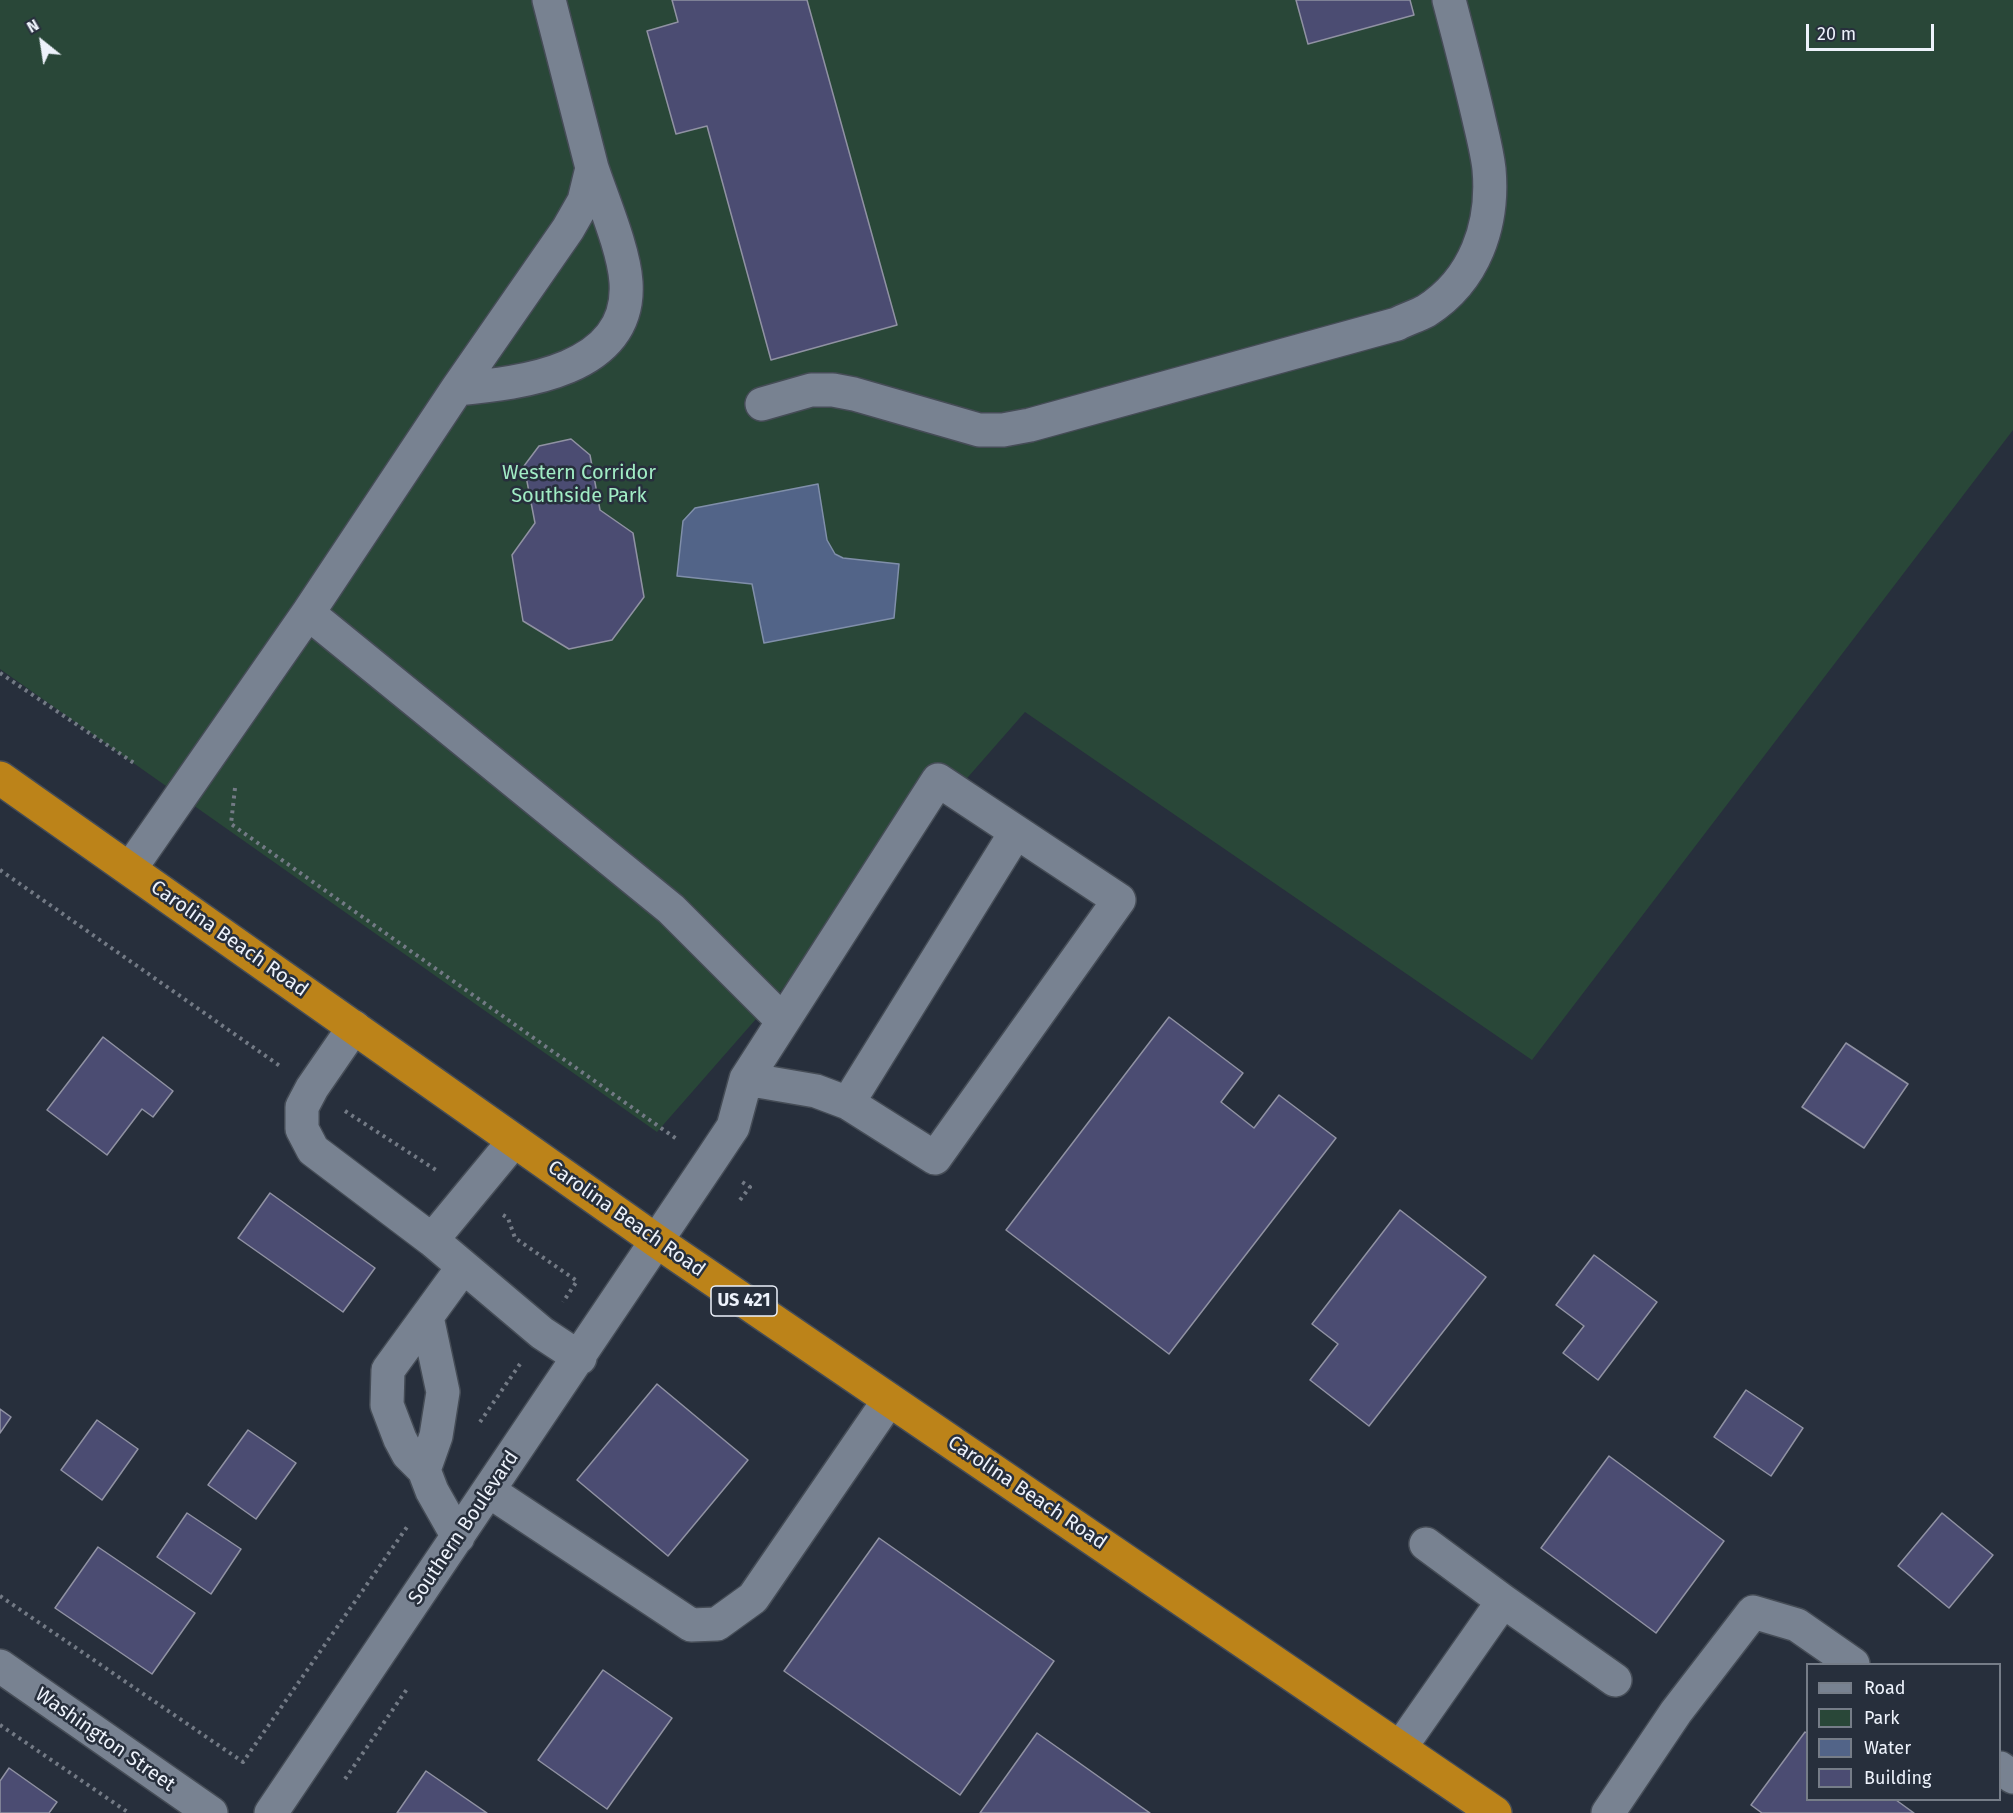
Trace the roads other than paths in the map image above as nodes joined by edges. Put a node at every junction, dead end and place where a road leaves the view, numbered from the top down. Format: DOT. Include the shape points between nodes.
graph roads {
  1 [pos="549,0"];
  2 [pos="1449,0"];
  3 [pos="592,168"];
  4 [pos="457,389"];
  5 [pos="762,404"];
  6 [pos="308,613"];
  7 [pos="0,778"];
  8 [pos="1016,832"];
  9 [pos="130,869"];
  10 [pos="783,1022"];
  11 [pos="354,1027"];
  12 [pos="746,1079"];
  13 [pos="848,1103"];
  14 [pos="514,1141"];
  15 [pos="432,1240"];
  16 [pos="658,1242"];
  17 [pos="463,1267"];
  18 [pos="427,1317"];
  19 [pos="580,1358"];
  20 [pos="889,1400"];
  21 [pos="428,1481"];
  22 [pos="489,1491"];
  23 [pos="458,1537"];
  24 [pos="1426,1544"];
  25 [pos="1503,1601"];
  26 [pos="1850,1663"];
  27 [pos="0,1666"];
  28 [pos="1615,1680"];
  29 [pos="1400,1748"];
  30 [pos="211,1813"];
  31 [pos="271,1813"];
  32 [pos="1496,1813"];
  33 [pos="1608,1813"];
  1 -- 3 [label="street"];
  2 -- 5 [label="street" via="1489,167 1490,198 1485,231 1474,261 1455,287 1426,311 1397,324 1003,430 980,430 833,390 811,390"];
  3 -- 4 [label="street" via="584,201 568,229"];
  3 -- 4 [label="street" via="626,282 625,307 613,334 595,352 542,376"];
  4 -- 6 [label="street"];
  6 -- 9 [label="street"];
  6 -- 10 [label="street" via="671,909"];
  7 -- 9 [label="highway, Carolina Beach Road / US 421"];
  8 -- 10 [label="street, Southern Boulevard" via="938,780"];
  8 -- 13 [label="street"];
  8 -- 13 [label="street" via="1119,900 935,1158"];
  9 -- 11 [label="highway, Carolina Beach Road / US 421"];
  10 -- 12 [label="street, Southern Boulevard"];
  11 -- 14 [label="highway, Carolina Beach Road / US 421"];
  11 -- 15 [label="street" via="302,1107 302,1129 313,1150"];
  12 -- 13 [label="street" via="816,1091"];
  12 -- 16 [label="street, Southern Boulevard" via="733,1127"];
  14 -- 15 [label="street"];
  14 -- 16 [label="highway, Carolina Beach Road / US 421"];
  15 -- 17 [label="street"];
  16 -- 19 [label="street, Southern Boulevard"];
  16 -- 20 [label="highway, Carolina Beach Road / US 421"];
  17 -- 18 [label="street"];
  17 -- 19 [label="street" via="542,1333"];
  18 -- 21 [label="street" via="443,1392"];
  18 -- 21 [label="street" via="388,1371 387,1405 408,1454"];
  19 -- 22 [label="street, Southern Boulevard"];
  20 -- 22 [label="street" via="753,1598 717,1624 691,1625"];
  20 -- 29 [label="highway, Carolina Beach Road / US 421"];
  21 -- 23 [label="street"];
  22 -- 23 [label="street, Southern Boulevard"];
  23 -- 31 [label="street, Southern Boulevard"];
  24 -- 25 [label="street"];
  25 -- 28 [label="street"];
  25 -- 29 [label="street"];
  26 -- 33 [label="street" via="1797,1625 1753,1612 1676,1712"];
  27 -- 30 [label="street, Washington Street"];
  29 -- 32 [label="highway, Carolina Beach Road / US 421"];
}
